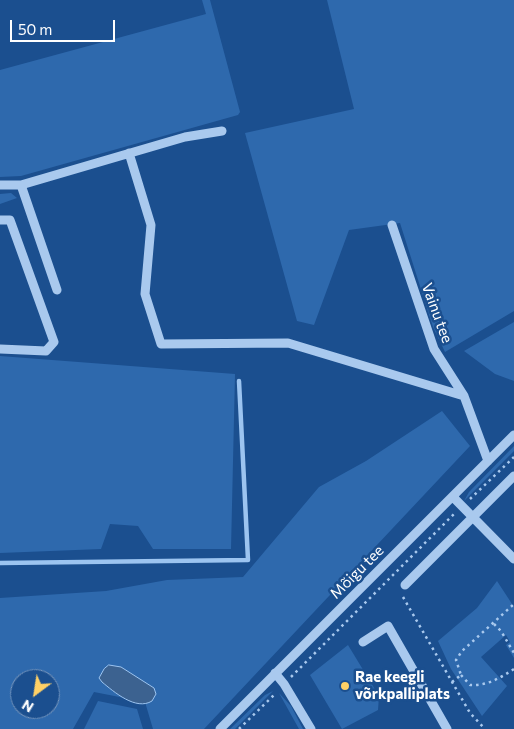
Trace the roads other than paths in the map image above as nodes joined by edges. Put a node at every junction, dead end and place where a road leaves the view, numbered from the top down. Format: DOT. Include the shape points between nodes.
graph roads {
  1 [pos="222,131"];
  2 [pos="129,153"];
  3 [pos="0,185"];
  4 [pos="21,185"];
  5 [pos="0,220"];
  6 [pos="392,225"];
  7 [pos="57,290"];
  8 [pos="0,349"];
  9 [pos="464,396"];
  10 [pos="514,435"];
  11 [pos="488,461"];
  12 [pos="514,476"];
  13 [pos="453,497"];
  14 [pos="473,517"];
  15 [pos="514,559"];
  16 [pos="401,588"];
  17 [pos="363,642"];
  18 [pos="275,674"];
  19 [pos="220,729"];
  20 [pos="311,729"];
  21 [pos="447,729"];
  1 -- 2 [label="street" via="185,137"];
  2 -- 4 [label="street"];
  2 -- 9 [label="street" via="151,225 146,294 161,344 288,342"];
  3 -- 4 [label="street"];
  4 -- 7 [label="street"];
  5 -- 8 [label="street" via="10,220 54,342 46,351"];
  6 -- 9 [label="street, Vainu tee" via="434,349"];
  9 -- 11 [label="street, Vainu tee"];
  10 -- 11 [label="street, Mõigu tee"];
  11 -- 13 [label="street, Mõigu tee"];
  12 -- 14 [label="street"];
  13 -- 14 [label="street"];
  13 -- 18 [label="street, Mõigu tee"];
  14 -- 15 [label="street"];
  14 -- 16 [label="street"];
  17 -- 21 [label="street" via="388,626"];
  18 -- 19 [label="street, Mõigu tee"];
  18 -- 20 [label="street"];
}
